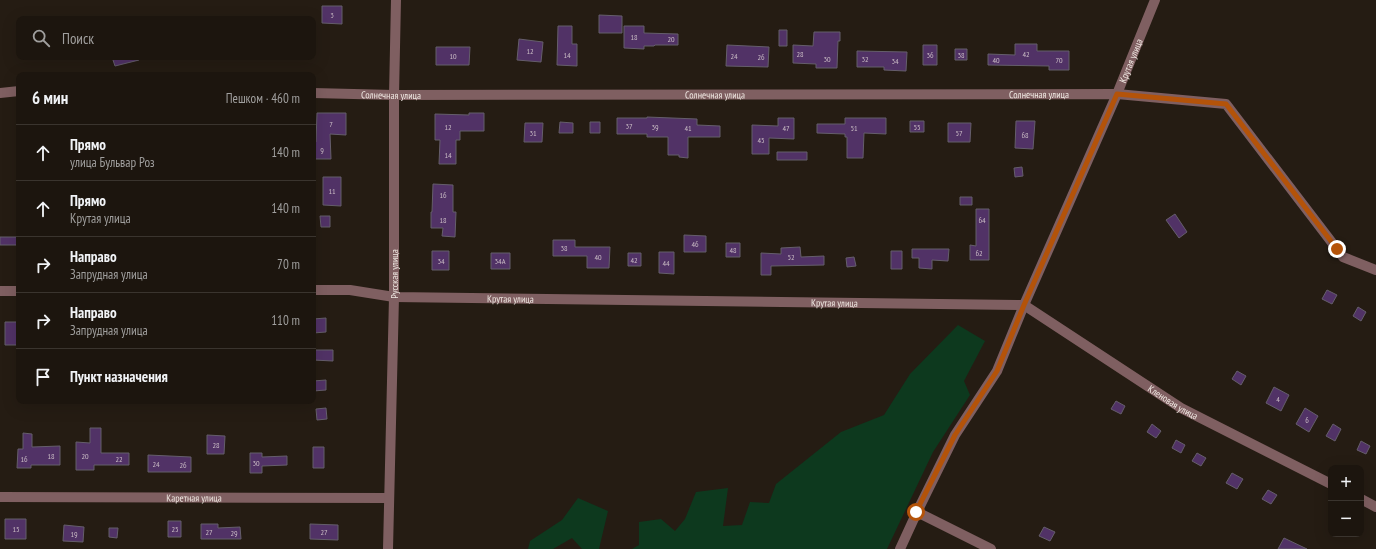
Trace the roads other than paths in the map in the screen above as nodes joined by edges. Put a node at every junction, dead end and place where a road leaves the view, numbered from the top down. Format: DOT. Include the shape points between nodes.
graph roads {
  1 [pos="396,0"];
  2 [pos="1155,0"];
  3 [pos="16,90"];
  4 [pos="0,93"];
  5 [pos="316,93"];
  6 [pos="394,94"];
  7 [pos="1117,94"];
  8 [pos="1376,270"];
  9 [pos="316,290"];
  10 [pos="0,291"];
  11 [pos="16,291"];
  12 [pos="394,297"];
  13 [pos="1024,305"];
  14 [pos="1328,482"];
  15 [pos="0,497"];
  16 [pos="389,498"];
  17 [pos="1364,501"];
  18 [pos="1376,507"];
  19 [pos="916,512"];
  20 [pos="388,549"];
  21 [pos="900,549"];
  22 [pos="991,549"];
  1 -- 6 [label="street, Русская улица"];
  2 -- 7 [label="street, Крутая улица"];
  3 -- 4 [label="street"];
  5 -- 6 [label="street, Солнечная улица"];
  6 -- 7 [label="street, Солнечная улица"];
  6 -- 12 [label="street, Русская улица"];
  7 -- 8 [label="street, Солнечная улица" via="1226,104 1343,257"];
  7 -- 13 [label="street, Крутая улица"];
  9 -- 12 [label="street, Крутая улица" via="350,290"];
  10 -- 11 [label="street"];
  12 -- 13 [label="street, Крутая улица"];
  12 -- 16 [label="street, Русская улица"];
  13 -- 14 [label="street, Кленовая улица" via="1181,408"];
  13 -- 19 [label="street" via="997,371 955,435"];
  15 -- 16 [label="street, Каретная улица"];
  16 -- 20 [label="street, Русская улица"];
  17 -- 18 [label="street"];
  19 -- 21 [label="street"];
  19 -- 22 [label="street"];
}
